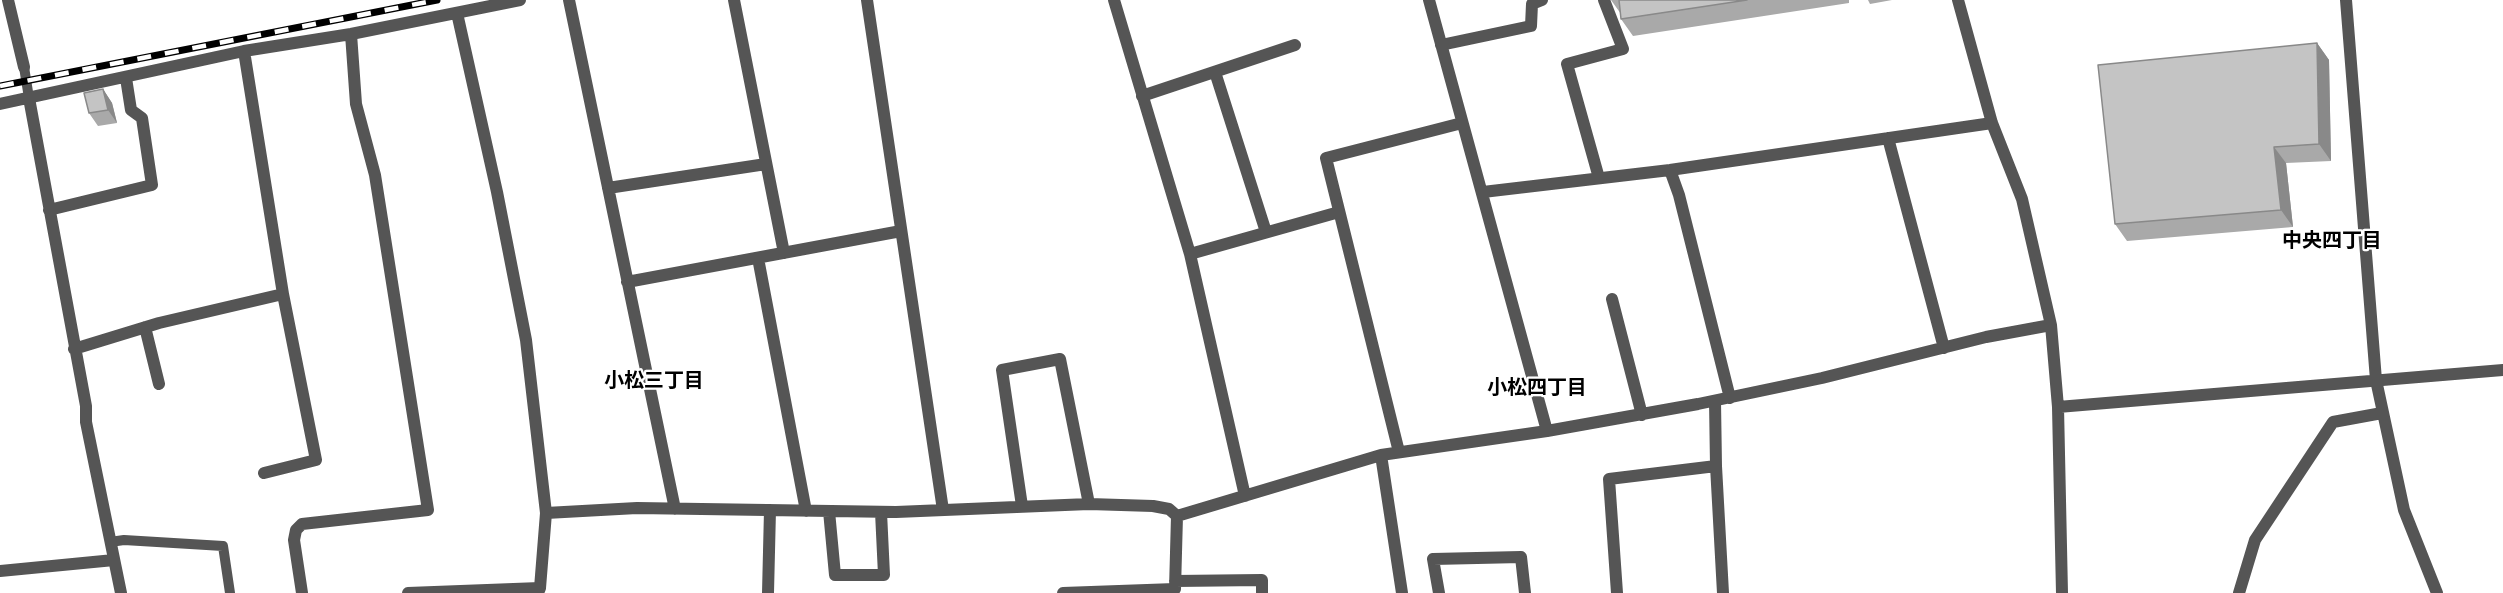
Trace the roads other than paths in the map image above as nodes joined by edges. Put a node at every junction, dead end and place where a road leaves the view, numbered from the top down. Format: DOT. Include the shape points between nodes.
graph roads {
  1 [pos="8,0"];
  2 [pos="520,0"];
  3 [pos="569,0"];
  4 [pos="734,0"];
  5 [pos="867,0"];
  6 [pos="1114,0"];
  7 [pos="1430,0"];
  8 [pos="1542,0"];
  9 [pos="1604,0"];
  10 [pos="1958,0"];
  11 [pos="2346,0"];
  12 [pos="457,13"];
  13 [pos="351,34"];
  14 [pos="1295,45"];
  15 [pos="1441,45"];
  16 [pos="244,51"];
  17 [pos="24,67"];
  18 [pos="1215,72"];
  19 [pos="126,78"];
  20 [pos="1142,96"];
  21 [pos="29,98"];
  22 [pos="0,104"];
  23 [pos="1462,123"];
  24 [pos="1992,123"];
  25 [pos="1888,138"];
  26 [pos="766,164"];
  27 [pos="1670,170"];
  28 [pos="1599,178"];
  29 [pos="608,188"];
  30 [pos="1483,192"];
  31 [pos="49,210"];
  32 [pos="1339,212"];
  33 [pos="901,231"];
  34 [pos="1266,232"];
  35 [pos="784,253"];
  36 [pos="1190,254"];
  37 [pos="758,258"];
  38 [pos="627,282"];
  39 [pos="283,294"];
  40 [pos="1612,299"];
  41 [pos="2051,325"];
  42 [pos="145,327"];
  43 [pos="1944,348"];
  44 [pos="74,349"];
  45 [pos="2503,370"];
  46 [pos="2376,380"];
  47 [pos="159,384"];
  48 [pos="1730,398"];
  49 [pos="1715,401"];
  50 [pos="2058,407"];
  51 [pos="2382,413"];
  52 [pos="1642,415"];
  53 [pos="1547,431"];
  54 [pos="1399,453"];
  55 [pos="1381,455"];
  56 [pos="1716,466"];
  57 [pos="264,473"];
  58 [pos="1245,495"];
  59 [pos="1089,504"];
  60 [pos="1022,506"];
  61 [pos="675,509"];
  62 [pos="770,510"];
  63 [pos="943,510"];
  64 [pos="807,511"];
  65 [pos="829,511"];
  66 [pos="881,512"];
  67 [pos="546,513"];
  68 [pos="1177,516"];
  69 [pos="110,542"];
  70 [pos="114,560"];
  71 [pos="0,571"];
  72 [pos="1175,588"];
  73 [pos="539,590"];
  74 [pos="121,593"];
  75 [pos="230,593"];
  76 [pos="302,593"];
  77 [pos="408,593"];
  78 [pos="768,593"];
  79 [pos="1064,593"];
  80 [pos="1262,593"];
  81 [pos="1402,593"];
  82 [pos="1439,593"];
  83 [pos="1525,593"];
  84 [pos="1617,593"];
  85 [pos="1723,593"];
  86 [pos="2062,593"];
  87 [pos="2239,593"];
  88 [pos="2437,593"];
  1 -- 17 [label="street"];
  2 -- 12 [label="street"];
  3 -- 29 [label="street"];
  4 -- 26 [label="street"];
  5 -- 33 [label="street"];
  6 -- 20 [label="street"];
  7 -- 15 [label="street"];
  8 -- 15 [label="street" via="1532,4 1531,26"];
  9 -- 28 [label="street" via="1623,49 1568,63"];
  10 -- 24 [label="street"];
  11 -- 46 [label="street"];
  12 -- 13 [label="street"];
  12 -- 67 [label="street" via="526,340"];
  13 -- 16 [label="street"];
  13 -- 76 [label="street" via="356,104 375,175 429,510 302,524 294,540"];
  14 -- 18 [label="street"];
  15 -- 23 [label="street"];
  16 -- 19 [label="street"];
  16 -- 39 [label="street"];
  17 -- 21 [label="lane"];
  18 -- 20 [label="street"];
  18 -- 34 [label="street"];
  19 -- 21 [label="street"];
  19 -- 31 [label="street" via="131,110 142,118 152,185"];
  20 -- 36 [label="street"];
  21 -- 22 [label="street"];
  21 -- 31 [label="street"];
  23 -- 30 [label="street"];
  23 -- 32 [label="street" via="1326,158"];
  24 -- 25 [label="street"];
  24 -- 41 [label="street" via="2022,199"];
  25 -- 27 [label="street"];
  25 -- 43 [label="street"];
  26 -- 29 [label="street"];
  26 -- 35 [label="street"];
  27 -- 28 [label="street"];
  27 -- 48 [label="street"];
  28 -- 30 [label="street"];
  29 -- 38 [label="street"];
  30 -- 53 [label="street"];
  31 -- 44 [label="street"];
  32 -- 34 [label="street"];
  32 -- 54 [label="street"];
  33 -- 35 [label="street"];
  33 -- 63 [label="street"];
  34 -- 36 [label="street"];
  35 -- 37 [label="street"];
  36 -- 58 [label="street"];
  37 -- 38 [label="street"];
  37 -- 64 [label="street"];
  38 -- 61 [label="street"];
  39 -- 42 [label="street"];
  39 -- 57 [label="street" via="316,460"];
  40 -- 52 [label="street"];
  41 -- 43 [label="street"];
  41 -- 50 [label="street"];
  42 -- 44 [label="street"];
  42 -- 47 [label="street"];
  43 -- 48 [label="street"];
  44 -- 69 [label="street"];
  45 -- 46 [label="street"];
  46 -- 50 [label="street"];
  46 -- 51 [label="street"];
  48 -- 49 [label="street"];
  49 -- 52 [label="street"];
  49 -- 56 [label="street"];
  50 -- 86 [label="street"];
  51 -- 87 [label="street" via="2333,422 2256,540"];
  51 -- 88 [label="street" via="2404,510"];
  52 -- 53 [label="street"];
  53 -- 54 [label="street"];
  54 -- 55 [label="street"];
  55 -- 58 [label="street"];
  55 -- 81 [label="street"];
  56 -- 84 [label="street" via="1609,479"];
  56 -- 85 [label="street"];
  58 -- 68 [label="street"];
  59 -- 60 [label="street"];
  59 -- 60 [label="street" via="1060,359 1002,370"];
  59 -- 68 [label="street" via="1153,506"];
  60 -- 63 [label="street"];
  61 -- 62 [label="street"];
  61 -- 67 [label="street"];
  62 -- 64 [label="street"];
  62 -- 78 [label="street"];
  63 -- 66 [label="street"];
  64 -- 65 [label="street"];
  65 -- 66 [label="street"];
  65 -- 66 [label="street" via="835,575 884,575"];
  67 -- 73 [label="street"];
  68 -- 72 [label="street"];
  69 -- 70 [label="street"];
  69 -- 75 [label="lane" via="223,546"];
  70 -- 71 [label="street"];
  70 -- 74 [label="street"];
  72 -- 79 [label="street"];
  72 -- 80 [label="street" via="1262,580"];
  73 -- 77 [label="street"];
  82 -- 83 [label="street" via="1433,559 1521,557"];
}
